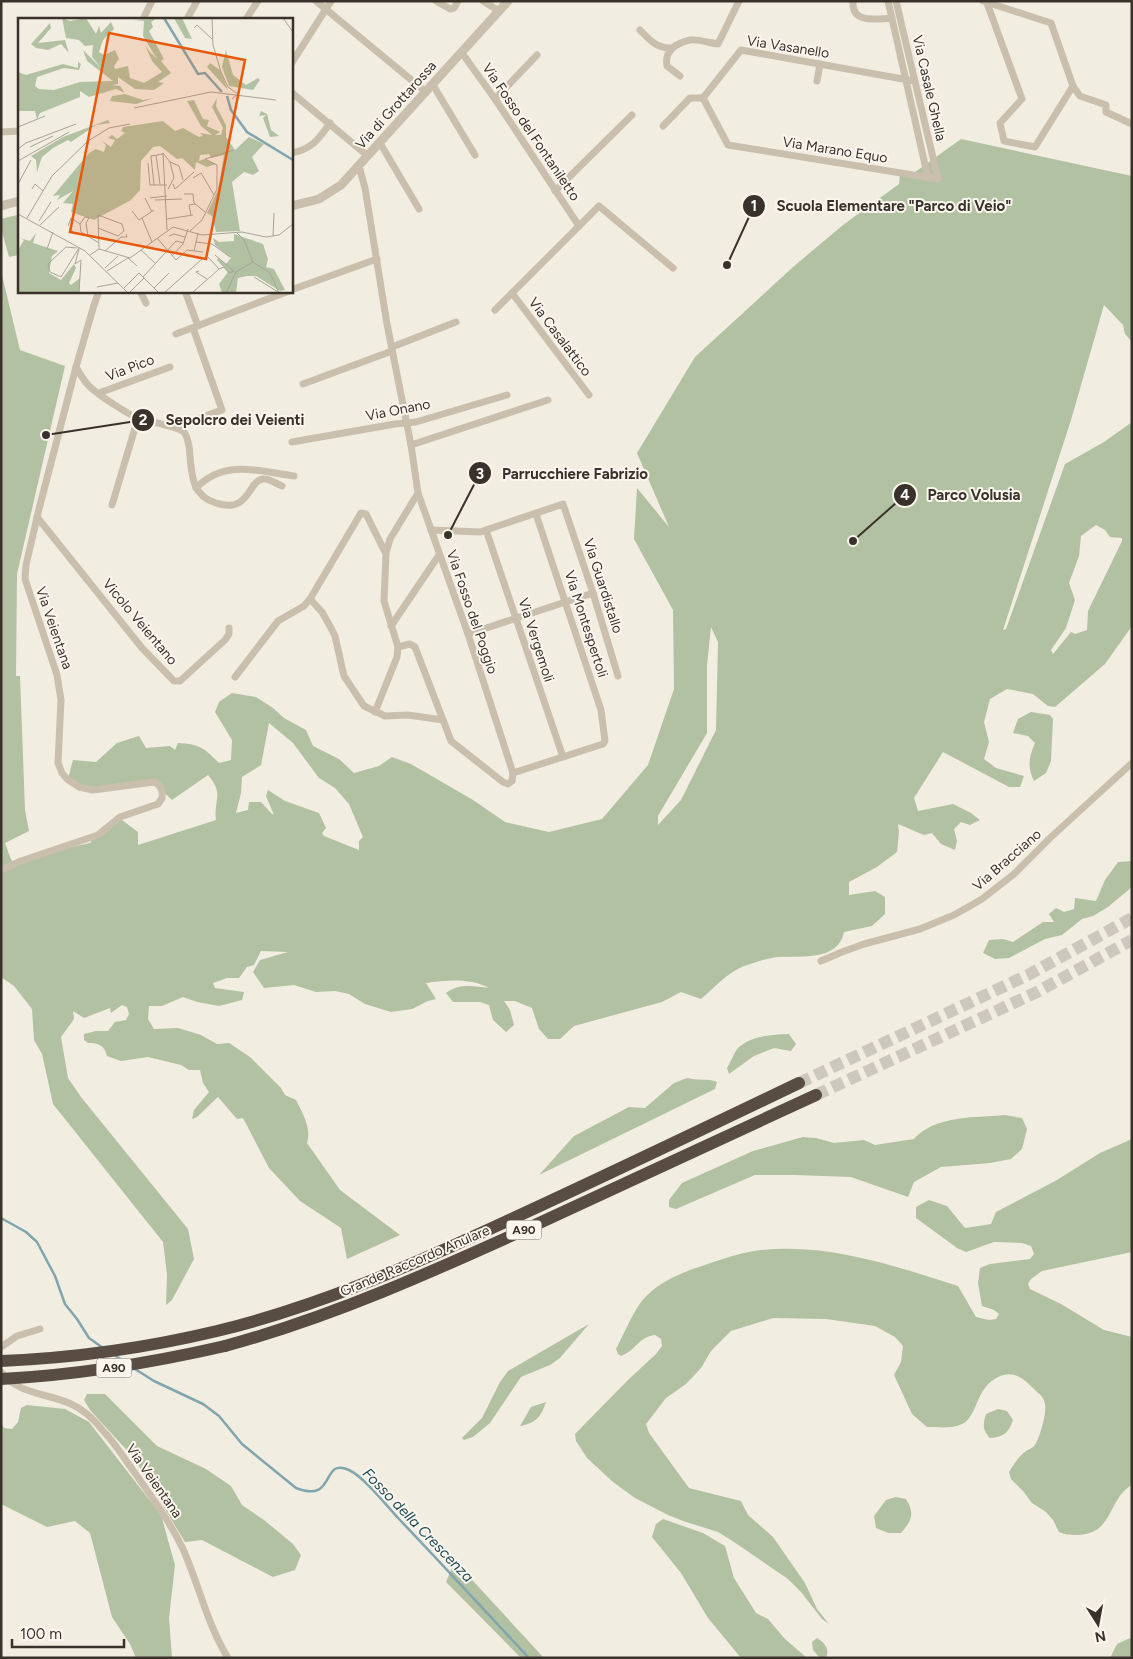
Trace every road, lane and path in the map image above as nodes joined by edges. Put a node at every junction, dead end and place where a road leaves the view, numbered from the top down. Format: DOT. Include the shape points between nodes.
graph roads {
  1 [pos="152,1"];
  2 [pos="198,1"];
  3 [pos="258,1"];
  4 [pos="316,1"];
  5 [pos="331,1"];
  6 [pos="436,1"];
  7 [pos="458,1"];
  8 [pos="484,1"];
  9 [pos="508,1"];
  10 [pos="740,1"];
  11 [pos="852,1"];
  12 [pos="888,1"];
  13 [pos="896,1"];
  14 [pos="985,2"];
  15 [pos="326,9"];
  16 [pos="499,11"];
  17 [pos="144,18"];
  18 [pos="188,18"];
  19 [pos="247,18"];
  20 [pos="892,18"];
  21 [pos="640,30"];
  22 [pos="672,47"];
  23 [pos="462,53"];
  24 [pos="537,55"];
  25 [pos="292,62"];
  26 [pos="820,64"];
  27 [pos="680,76"];
  28 [pos="904,79"];
  29 [pos="817,81"];
  30 [pos="914,81"];
  31 [pos="1072,86"];
  32 [pos="430,89"];
  33 [pos="292,93"];
  34 [pos="703,98"];
  35 [pos="494,99"];
  36 [pos="632,115"];
  37 [pos="330,123"];
  38 [pos="1132,124"];
  39 [pos="663,126"];
  40 [pos="18,131"];
  41 [pos="1,132"];
  42 [pos="380,143"];
  43 [pos="292,153"];
  44 [pos="476,155"];
  45 [pos="368,156"];
  46 [pos="359,166"];
  47 [pos="928,178"];
  48 [pos="938,180"];
  49 [pos="555,192"];
  50 [pos="18,201"];
  51 [pos="1,206"];
  52 [pos="292,206"];
  53 [pos="419,209"];
  54 [pos="579,226"];
  55 [pos="377,259"];
  56 [pos="673,268"];
  57 [pos="292,290"];
  58 [pos="100,292"];
  59 [pos="141,292"];
  60 [pos="185,292"];
  61 [pos="287,292"];
  62 [pos="512,293"];
  63 [pos="146,302"];
  64 [pos="495,310"];
  65 [pos="456,322"];
  66 [pos="196,327"];
  67 [pos="176,334"];
  68 [pos="392,349"];
  69 [pos="76,367"];
  70 [pos="170,367"];
  71 [pos="303,384"];
  72 [pos="100,393"];
  73 [pos="507,395"];
  74 [pos="589,395"];
  75 [pos="548,400"];
  76 [pos="138,418"];
  77 [pos="406,423"];
  78 [pos="174,427"];
  79 [pos="292,442"];
  80 [pos="411,445"];
  81 [pos="294,476"];
  82 [pos="282,486"];
  83 [pos="196,488"];
  84 [pos="418,493"];
  85 [pos="112,504"];
  86 [pos="536,514"];
  87 [pos="37,517"];
  88 [pos="431,530"];
  89 [pos="486,530"];
  90 [pos="386,553"];
  91 [pos="439,555"];
  92 [pos="593,593"];
  93 [pos="310,599"];
  94 [pos="566,602"];
  95 [pos="516,618"];
  96 [pos="391,626"];
  97 [pos="230,628"];
  98 [pos="468,634"];
  99 [pos="398,647"];
  100 [pos="618,676"];
  101 [pos="236,677"];
  102 [pos="374,712"];
  103 [pos="443,720"];
  104 [pos="563,757"];
  105 [pos="1132,763"];
  106 [pos="513,773"];
  107 [pos="1,870"];
  108 [pos="821,962"];
  109 [pos="799,1083"];
  110 [pos="816,1095"];
  111 [pos="40,1328"];
  112 [pos="1,1347"];
  113 [pos="1,1361"];
  114 [pos="1,1372"];
  115 [pos="1,1379"];
  116 [pos="228,1658"];
  1 -- 17 [label="street"];
  2 -- 18 [label="street"];
  3 -- 19 [label="street"];
  4 -- 15 [label="street"];
  5 -- 15 [label="street"];
  6 -- 7 [label="street" via="450,9"];
  8 -- 16 [label="street"];
  9 -- 16 [label="street, Via di Grottarossa"];
  10 -- 22 [label="street" via="718,44 692,40"];
  11 -- 20 [label="street" via="854,12 859,17"];
  12 -- 20 [label="street, Via Casale Ghella"];
  13 -- 30 [label="street, Via Casale Ghella"];
  14 -- 31 [label="street" via="1051,23"];
  14 -- 31 [label="street" via="1022,99 1000,124 1004,142 1035,148"];
  15 -- 25 [label="street"];
  15 -- 32 [label="street"];
  16 -- 23 [label="street, Via di Grottarossa"];
  20 -- 28 [label="street, Via Casale Ghella"];
  21 -- 22 [label="street" via="654,44"];
  22 -- 27 [label="street" via="667,66"];
  23 -- 32 [label="street, Via di Grottarossa"];
  23 -- 35 [label="street, Via Fosso del Fontaniletto"];
  24 -- 35 [label="street"];
  26 -- 28 [label="street, Via Vasanello"];
  26 -- 29 [label="street"];
  26 -- 34 [label="street, Via Vasanello" via="741,50"];
  28 -- 30 [label="street, Via Vasanello"];
  28 -- 47 [label="street, Via Casale Ghella"];
  30 -- 48 [label="street, Via Casale Ghella"];
  31 -- 38 [label="street" via="1080,96 1106,105 1106,112"];
  32 -- 42 [label="street, Via di Grottarossa"];
  32 -- 44 [label="street"];
  33 -- 37 [label="street"];
  34 -- 39 [label="street" via="690,98"];
  34 -- 47 [label="street, Via Marano Equo" via="728,145"];
  35 -- 49 [label="street, Via Fosso del Fontaniletto"];
  36 -- 49 [label="street"];
  37 -- 43 [label="street" via="315,143"];
  37 -- 45 [label="street"];
  40 -- 41 [label="street"];
  42 -- 45 [label="street, Via di Grottarossa"];
  42 -- 53 [label="street"];
  45 -- 46 [label="street, Via di Grottarossa"];
  46 -- 52 [label="street, Via di Grottarossa" via="330,194"];
  46 -- 55 [label="street, Via Fosso del Poggio"];
  47 -- 48 [label="street, Via Marano Equo"];
  49 -- 54 [label="street, Via Fosso del Fontaniletto"];
  50 -- 51 [label="street"];
  54 -- 56 [label="street, Via Fosso del Fontaniletto" via="599,206"];
  54 -- 62 [label="street, Via Fosso del Fontaniletto"];
  55 -- 57 [label="street"];
  55 -- 68 [label="street, Via Fosso del Poggio"];
  58 -- 69 [label="street, Via Veientana"];
  59 -- 63 [label="street"];
  60 -- 66 [label="street"];
  61 -- 66 [label="street"];
  62 -- 64 [label="street, Via Fosso del Fontaniletto"];
  62 -- 74 [label="street, Via Casalattico"];
  65 -- 68 [label="street"];
  66 -- 67 [label="street"];
  66 -- 78 [label="street" via="222,410"];
  68 -- 71 [label="street"];
  68 -- 77 [label="street, Via Fosso del Poggio"];
  69 -- 72 [label="street" via="86,382"];
  69 -- 87 [label="street, Via Veientana"];
  70 -- 72 [label="street, Via Pico"];
  72 -- 76 [label="street"];
  73 -- 77 [label="street, Via Onano"];
  75 -- 80 [label="street"];
  76 -- 78 [label="street"];
  76 -- 85 [label="street"];
  77 -- 79 [label="street, Via Onano"];
  77 -- 80 [label="street, Via Fosso del Poggio"];
  78 -- 83 [label="street" via="186,436"];
  80 -- 84 [label="street, Via Fosso del Poggio"];
  81 -- 83 [label="street" via="233,469 209,477"];
  82 -- 83 [label="street" via="261,479 239,503 230,506 208,500"];
  84 -- 88 [label="street, Via Fosso del Poggio"];
  84 -- 90 [label="street" via="390,539"];
  86 -- 89 [label="street"];
  86 -- 92 [label="street, Via Guardistallo" via="563,504"];
  86 -- 94 [label="street, Via Montespertoli"];
  87 -- 97 [label="street, Vicolo Veientano" via="142,648 174,682 180,681 225,640"];
  87 -- 107 [label="street, Via Veientana" via="25,579 59,683 59,768 67,779 86,789 98,791 154,782 160,786 163,796 158,804 120,817 98,835"];
  88 -- 89 [label="street"];
  88 -- 91 [label="street, Via Fosso del Poggio"];
  89 -- 95 [label="street, Via Vergemoli"];
  90 -- 93 [label="street" via="366,514 361,513"];
  90 -- 96 [label="street" via="384,601"];
  91 -- 96 [label="street"];
  91 -- 98 [label="street, Via Fosso del Poggio"];
  92 -- 94 [label="street"];
  92 -- 100 [label="street, Via Guardistallo"];
  93 -- 101 [label="street" via="278,621"];
  93 -- 102 [label="street" via="322,612 335,636 345,678 363,704"];
  94 -- 95 [label="street"];
  94 -- 104 [label="street, Via Montespertoli" via="601,710 605,742"];
  95 -- 98 [label="street"];
  95 -- 104 [label="street, Via Vergemoli"];
  96 -- 99 [label="street"];
  98 -- 106 [label="street, Via Fosso del Poggio"];
  99 -- 102 [label="street" via="397,657"];
  99 -- 103 [label="street" via="410,644 415,647"];
  102 -- 103 [label="street" via="385,716 408,715"];
  103 -- 106 [label="street" via="451,741 503,782 510,784 514,779"];
  104 -- 106 [label="street"];
  105 -- 108 [label="street, Via Bracciano" via="1014,874 982,899 920,930 864,944"];
  109 -- 113 [label="highway, Grande Raccordo Anulare / A90" via="415,1262 302,1306 218,1331 114,1351"];
  110 -- 115 [label="highway, Grande Raccordo Anulare / A90, bridge" via="396,1287 301,1324 168,1359 114,1368"];
  111 -- 112 [label="street" via="17,1336"];
  114 -- 116 [label="street, Via Veientana" via="25,1391 75,1406 104,1431 175,1533"];
}
